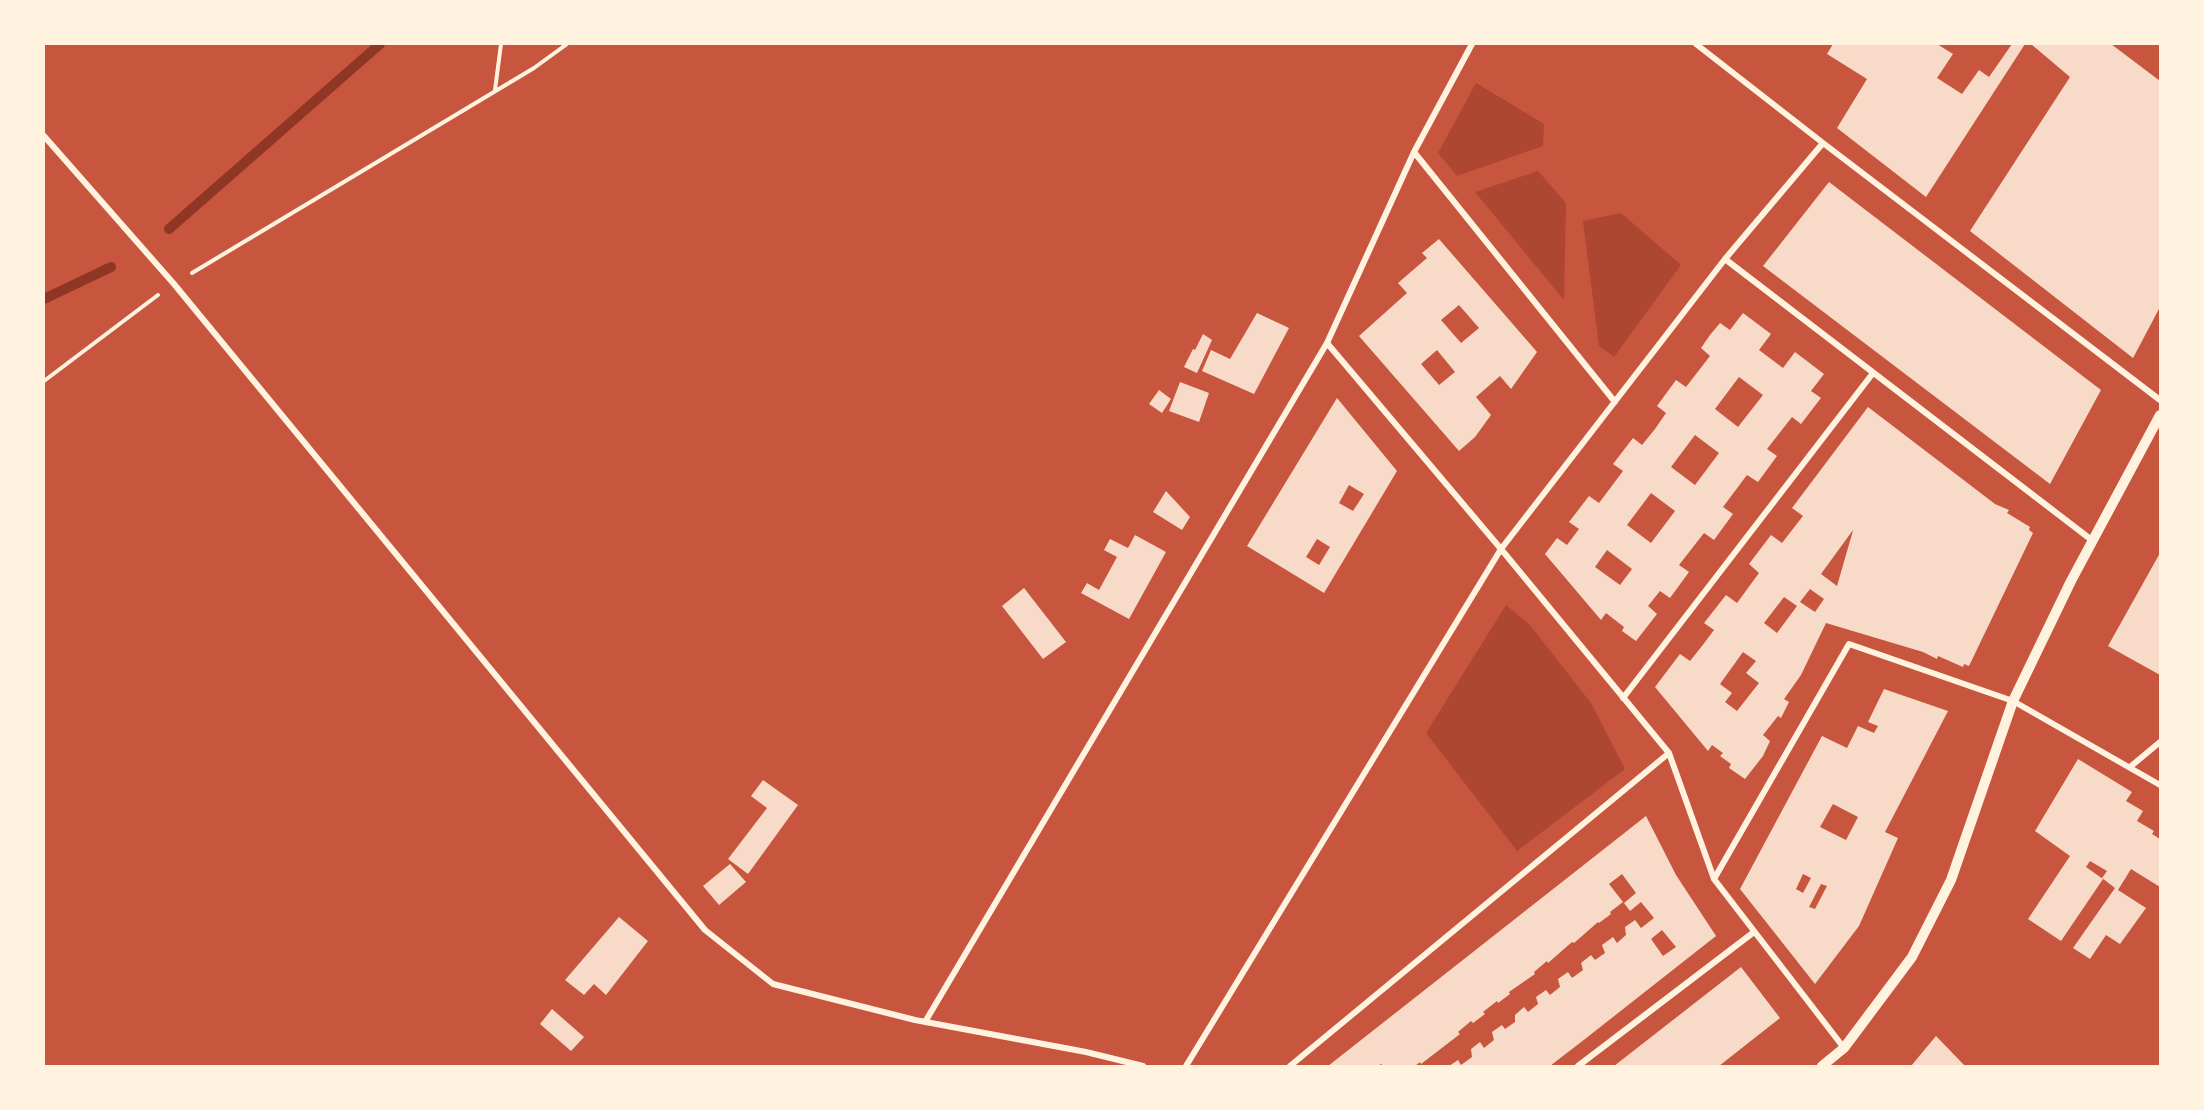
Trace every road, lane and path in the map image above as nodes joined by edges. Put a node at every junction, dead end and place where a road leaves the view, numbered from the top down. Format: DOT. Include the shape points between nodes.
graph roads {
  1 [pos="501,44"];
  2 [pos="567,44"];
  3 [pos="1472,44"];
  4 [pos="1696,44"];
  5 [pos="495,91"];
  6 [pos="44,136"];
  7 [pos="1822,143"];
  8 [pos="1414,152"];
  9 [pos="1725,259"];
  10 [pos="174,284"];
  11 [pos="1327,344"];
  12 [pos="1873,373"];
  13 [pos="44,381"];
  14 [pos="2160,400"];
  15 [pos="1615,402"];
  16 [pos="2160,415"];
  17 [pos="2092,541"];
  18 [pos="1501,549"];
  19 [pos="1623,698"];
  20 [pos="2013,701"];
  21 [pos="2160,742"];
  22 [pos="1669,753"];
  23 [pos="2130,767"];
  24 [pos="2160,785"];
  25 [pos="1714,879"];
  26 [pos="1754,932"];
  27 [pos="925,1022"];
  28 [pos="1844,1048"];
  29 [pos="1143,1066"];
  30 [pos="1186,1066"];
  31 [pos="1290,1066"];
  32 [pos="1578,1066"];
  33 [pos="1822,1066"];
  1 -- 5 [label="path"];
  2 -- 5 [label="path"];
  3 -- 8 [label="street"];
  4 -- 7 [label="street"];
  5 -- 10 [label="path"];
  6 -- 10 [label="street"];
  7 -- 9 [label="street"];
  7 -- 14 [label="street"];
  8 -- 11 [label="street"];
  8 -- 15 [label="street"];
  9 -- 12 [label="street"];
  9 -- 15 [label="street"];
  10 -- 13 [label="path"];
  10 -- 27 [label="street" via="705,930 772,984"];
  11 -- 18 [label="street"];
  11 -- 27 [label="street"];
  12 -- 17 [label="street"];
  12 -- 19 [label="street"];
  15 -- 18 [label="street"];
  16 -- 17 [label="street"];
  17 -- 20 [label="street"];
  18 -- 19 [label="street"];
  18 -- 30 [label="street"];
  19 -- 22 [label="street"];
  20 -- 23 [label="street"];
  20 -- 25 [label="street" via="1849,644"];
  20 -- 28 [label="street" via="1951,879 1912,957"];
  21 -- 23 [label="street"];
  22 -- 25 [label="street"];
  22 -- 31 [label="street"];
  23 -- 24 [label="street"];
  25 -- 26 [label="street"];
  26 -- 28 [label="street"];
  26 -- 32 [label="street"];
  27 -- 29 [label="street"];
  28 -- 33 [label="street"];
}
